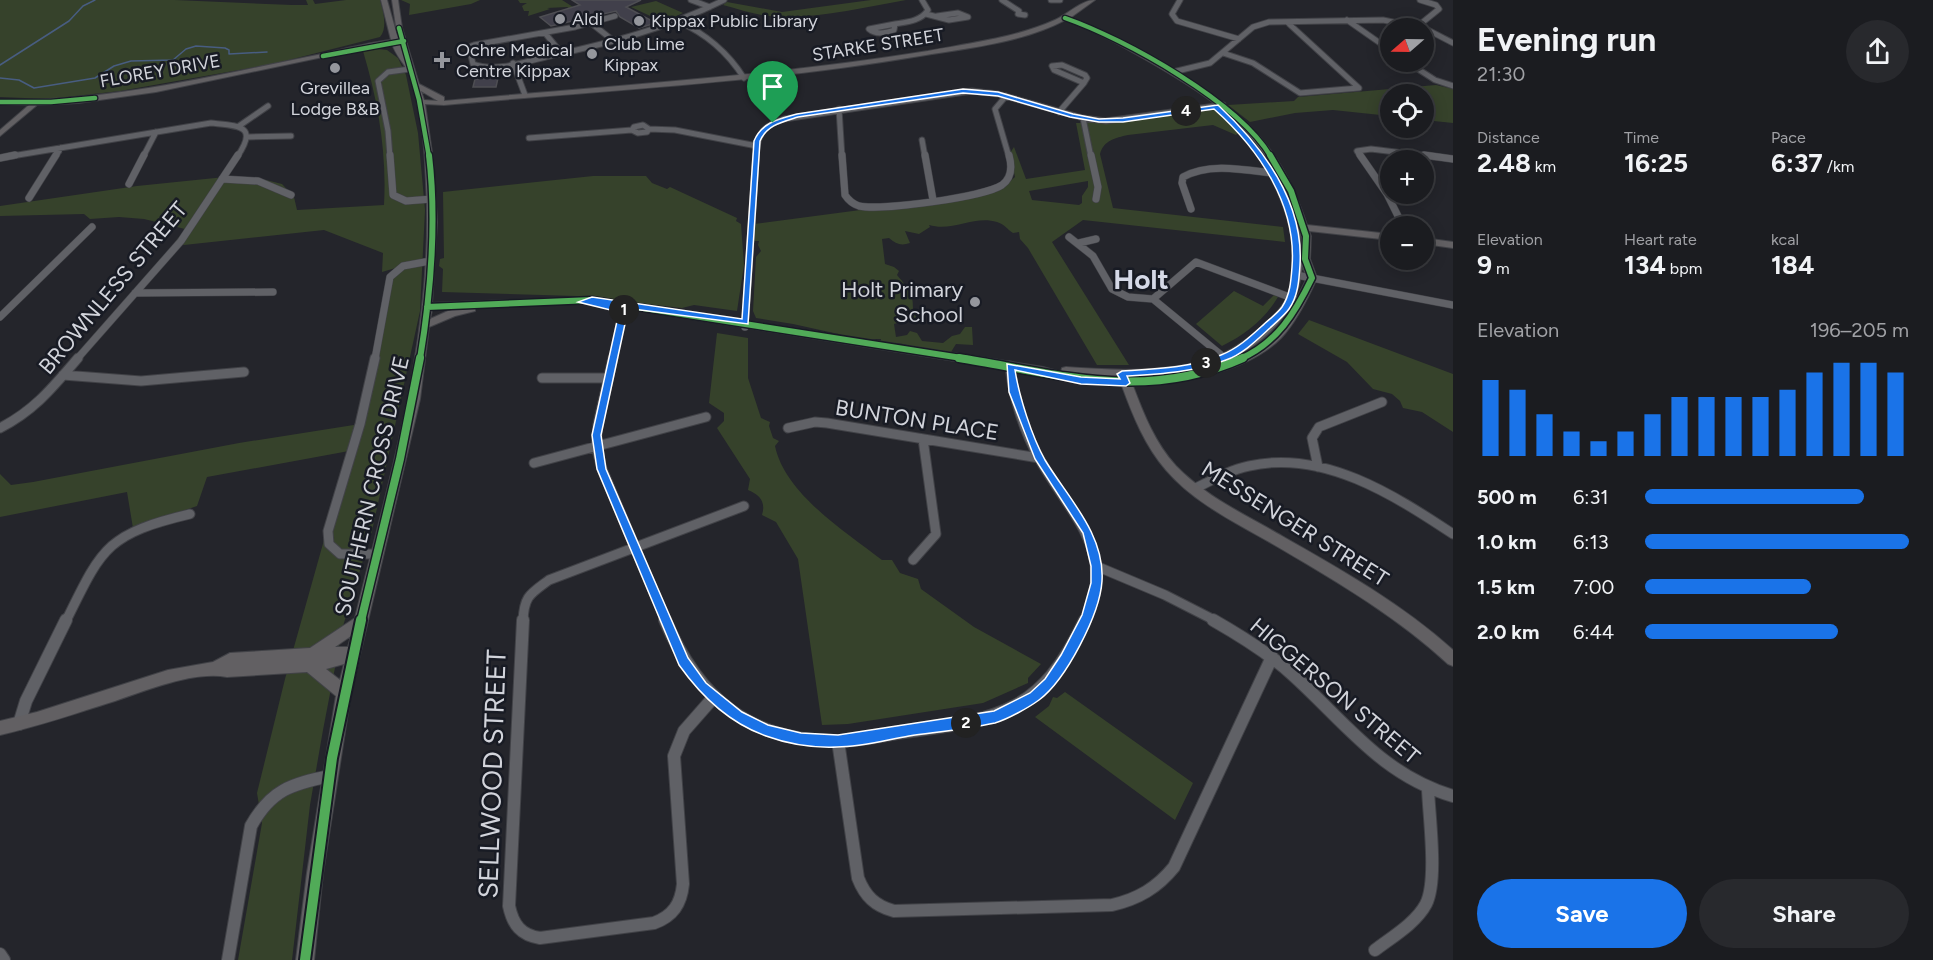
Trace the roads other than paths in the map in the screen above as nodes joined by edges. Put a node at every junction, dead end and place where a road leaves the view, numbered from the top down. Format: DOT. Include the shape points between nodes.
graph roads {
  1 [pos="384,0"];
  2 [pos="395,0"];
  3 [pos="691,0"];
  4 [pos="724,0"];
  5 [pos="922,0"];
  6 [pos="1002,0"];
  7 [pos="1051,0"];
  8 [pos="1060,0"];
  9 [pos="1092,0"];
  10 [pos="1180,0"];
  11 [pos="1420,0"];
  12 [pos="710,7"];
  13 [pos="1019,11"];
  14 [pos="1076,13"];
  15 [pos="926,14"];
  16 [pos="615,16"];
  17 [pos="937,16"];
  18 [pos="1065,18"];
  19 [pos="1427,18"];
  20 [pos="393,19"];
  21 [pos="1347,20"];
  22 [pos="1380,20"];
  23 [pos="678,21"];
  24 [pos="1287,22"];
  25 [pos="591,23"];
  26 [pos="1054,23"];
  27 [pos="895,24"];
  28 [pos="1083,26"];
  29 [pos="545,33"];
  30 [pos="1434,34"];
  31 [pos="1239,39"];
  32 [pos="398,42"];
  33 [pos="615,42"];
  34 [pos="1380,43"];
  35 [pos="1453,43"];
  36 [pos="376,46"];
  37 [pos="1223,53"];
  38 [pos="562,54"];
  39 [pos="399,55"];
  40 [pos="513,63"];
  41 [pos="410,69"];
  42 [pos="1173,72"];
  43 [pos="1423,72"];
  44 [pos="744,78"];
  45 [pos="1084,83"];
  46 [pos="415,85"];
  47 [pos="1453,86"];
  48 [pos="525,95"];
  49 [pos="1006,96"];
  50 [pos="443,101"];
  51 [pos="0,102"];
  52 [pos="16,102"];
  53 [pos="51,102"];
  54 [pos="33,103"];
  55 [pos="268,106"];
  56 [pos="1219,106"];
  57 [pos="421,107"];
  58 [pos="839,109"];
  59 [pos="1059,112"];
  60 [pos="22,113"];
  61 [pos="1083,118"];
  62 [pos="239,126"];
  63 [pos="156,132"];
  64 [pos="0,134"];
  65 [pos="291,136"];
  66 [pos="248,137"];
  67 [pos="529,138"];
  68 [pos="922,140"];
  69 [pos="757,146"];
  70 [pos="61,148"];
  71 [pos="0,158"];
  72 [pos="1453,159"];
  73 [pos="1277,173"];
  74 [pos="222,179"];
  75 [pos="129,184"];
  76 [pos="291,195"];
  77 [pos="29,198"];
  78 [pos="432,199"];
  79 [pos="933,200"];
  80 [pos="1096,200"];
  81 [pos="1191,210"];
  82 [pos="1397,216"];
  83 [pos="1298,224"];
  84 [pos="92,226"];
  85 [pos="1380,236"];
  86 [pos="1069,237"];
  87 [pos="1096,239"];
  88 [pos="1079,243"];
  89 [pos="1434,243"];
  90 [pos="1453,245"];
  91 [pos="430,261"];
  92 [pos="1296,275"];
  93 [pos="1312,278"];
  94 [pos="429,288"];
  95 [pos="273,292"];
  96 [pos="135,293"];
  97 [pos="1153,299"];
  98 [pos="1296,299"];
  99 [pos="461,304"];
  100 [pos="491,305"];
  101 [pos="1453,305"];
  102 [pos="624,307"];
  103 [pos="427,308"];
  104 [pos="0,316"];
  105 [pos="424,325"];
  106 [pos="745,325"];
  107 [pos="1227,360"];
  108 [pos="1010,366"];
  109 [pos="244,372"];
  110 [pos="63,375"];
  111 [pos="542,378"];
  112 [pos="608,378"];
  113 [pos="1124,378"];
  114 [pos="1382,402"];
  115 [pos="706,417"];
  116 [pos="788,428"];
  117 [pos="0,429"];
  118 [pos="923,439"];
  119 [pos="596,446"];
  120 [pos="1039,459"];
  121 [pos="534,463"];
  122 [pos="1318,467"];
  123 [pos="1194,489"];
  124 [pos="744,506"];
  125 [pos="190,514"];
  126 [pos="1453,534"];
  127 [pos="635,548"];
  128 [pos="377,554"];
  129 [pos="913,560"];
  130 [pos="1096,566"];
  131 [pos="360,622"];
  132 [pos="353,654"];
  133 [pos="1272,657"];
  134 [pos="312,659"];
  135 [pos="1453,659"];
  136 [pos="344,693"];
  137 [pos="713,698"];
  138 [pos="19,724"];
  139 [pos="0,728"];
  140 [pos="838,741"];
  141 [pos="330,776"];
  142 [pos="1428,789"];
  143 [pos="1453,796"];
  144 [pos="1375,950"];
  145 [pos="0,954"];
  146 [pos="4,960"];
  147 [pos="228,960"];
  148 [pos="305,960"];
  1 -- 20 [label="street, SOUTHERN CROSS DRIVE"];
  2 -- 20 [label="street, SOUTHERN CROSS DRIVE"];
  3 -- 12 [label="street"];
  4 -- 12 [label="street"];
  5 -- 15 [label="street" via="927,5"];
  6 -- 13 [label="street"];
  7 -- 8 [label="street"];
  9 -- 14 [label="street, STARKE STREET"];
  10 -- 31 [label="street" via="1173,18"];
  11 -- 19 [label="street" via="1439,8"];
  12 -- 23 [label="street"];
  14 -- 18 [label="street, STARKE STREET"];
  14 -- 28 [label="street"];
  15 -- 17 [label="street"];
  15 -- 27 [label="street"];
  16 -- 25 [label="street"];
  17 -- 17 [label="street" via="958,12 968,15 952,20"];
  18 -- 26 [label="street, STARKE STREET"];
  18 -- 28 [label="street"];
  20 -- 32 [label="street, SOUTHERN CROSS DRIVE"];
  20 -- 36 [label="street" via="389,37"];
  21 -- 22 [label="street"];
  21 -- 24 [label="street"];
  21 -- 34 [label="street"];
  23 -- 33 [label="street"];
  23 -- 44 [label="street" via="717,43"];
  24 -- 31 [label="street" via="1255,26"];
  24 -- 37 [label="street" via="1359,88 1300,93 1253,63"];
  25 -- 29 [label="street"];
  25 -- 33 [label="street"];
  26 -- 28 [label="street"];
  26 -- 44 [label="street, STARKE STREET" via="950,49"];
  28 -- 42 [label="street"];
  29 -- 38 [label="street"];
  29 -- 40 [label="street" via="468,48 472,63 477,66"];
  30 -- 35 [label="street"];
  31 -- 37 [label="street"];
  32 -- 36 [label="street, FLOREY DRIVE"];
  32 -- 39 [label="street, SOUTHERN CROSS DRIVE"];
  32 -- 41 [label="street, SOUTHERN CROSS DRIVE"];
  33 -- 38 [label="street"];
  36 -- 39 [label="street"];
  36 -- 53 [label="street, FLOREY DRIVE" via="118,95"];
  37 -- 42 [label="street" via="1210,63"];
  38 -- 40 [label="street"];
  39 -- 41 [label="street, SOUTHERN CROSS DRIVE"];
  40 -- 48 [label="street"];
  41 -- 46 [label="street, SOUTHERN CROSS DRIVE"];
  41 -- 78 [label="street" via="388,72 378,81 388,131 393,195 409,202"];
  42 -- 56 [label="street"];
  43 -- 47 [label="street"];
  44 -- 48 [label="street, STARKE STREET"];
  45 -- 45 [label="street" via="1054,70 1051,67 1062,65 1085,75"];
  45 -- 59 [label="street"];
  46 -- 50 [label="street"];
  46 -- 57 [label="street, SOUTHERN CROSS DRIVE"];
  48 -- 50 [label="street, STARKE STREET"];
  49 -- 58 [label="street" via="963,91"];
  49 -- 59 [label="street"];
  49 -- 79 [label="street" via="995,109 1011,162 1009,178 984,193"];
  50 -- 57 [label="street, STARKE STREET"];
  51 -- 52 [label="street, FLOREY DRIVE"];
  52 -- 54 [label="street, FLOREY DRIVE"];
  52 -- 60 [label="street"];
  53 -- 54 [label="street, FLOREY DRIVE"];
  53 -- 60 [label="street"];
  54 -- 60 [label="street"];
  55 -- 62 [label="street"];
  56 -- 61 [label="street" via="1115,121"];
  56 -- 73 [label="street" via="1268,152"];
  57 -- 78 [label="street, SOUTHERN CROSS DRIVE"];
  58 -- 69 [label="street" via="778,121 761,132"];
  58 -- 79 [label="street" via="848,201 873,207"];
  59 -- 61 [label="street"];
  60 -- 64 [label="street"];
  61 -- 80 [label="street" via="1098,187"];
  62 -- 63 [label="street" via="221,122"];
  62 -- 66 [label="street"];
  63 -- 70 [label="street"];
  63 -- 75 [label="street"];
  65 -- 66 [label="street"];
  66 -- 74 [label="street, BROWNLESS STREET"];
  67 -- 69 [label="street" via="632,130 640,125"];
  68 -- 79 [label="street"];
  69 -- 106 [label="street"];
  70 -- 71 [label="street"];
  70 -- 77 [label="street"];
  72 -- 82 [label="street" via="1367,148 1357,152"];
  73 -- 81 [label="street" via="1207,169 1188,172 1182,183"];
  73 -- 83 [label="street" via="1292,191"];
  74 -- 76 [label="street" via="254,179"];
  74 -- 96 [label="street, BROWNLESS STREET" via="181,241"];
  78 -- 91 [label="street, SOUTHERN CROSS DRIVE"];
  83 -- 85 [label="street"];
  83 -- 92 [label="street"];
  83 -- 93 [label="street"];
  84 -- 104 [label="street"];
  86 -- 88 [label="street"];
  87 -- 88 [label="street"];
  88 -- 97 [label="street" via="1099,263 1112,289 1128,297"];
  89 -- 90 [label="street"];
  91 -- 94 [label="street, SOUTHERN CROSS DRIVE"];
  91 -- 128 [label="street, SOUTHERN CROSS DRIVE" via="405,265 390,277 363,413 328,531 329,544 339,554"];
  92 -- 93 [label="street"];
  92 -- 98 [label="street"];
  93 -- 98 [label="street"];
  93 -- 101 [label="street"];
  94 -- 99 [label="street"];
  94 -- 103 [label="street, SOUTHERN CROSS DRIVE"];
  95 -- 96 [label="street"];
  96 -- 110 [label="street, BROWNLESS STREET"];
  97 -- 98 [label="street" via="1196,262"];
  97 -- 107 [label="street"];
  98 -- 107 [label="street" via="1285,326 1272,340"];
  99 -- 100 [label="street"];
  99 -- 103 [label="street"];
  100 -- 102 [label="street" via="582,302"];
  100 -- 103 [label="street"];
  100 -- 105 [label="street" via="452,313"];
  102 -- 106 [label="street"];
  102 -- 112 [label="street"];
  103 -- 105 [label="street, SOUTHERN CROSS DRIVE"];
  105 -- 128 [label="street, SOUTHERN CROSS DRIVE" via="414,399"];
  106 -- 108 [label="street"];
  107 -- 113 [label="street"];
  108 -- 113 [label="street"];
  108 -- 120 [label="street" via="1014,392"];
  109 -- 110 [label="street" via="141,381"];
  110 -- 117 [label="street, BROWNLESS STREET" via="33,408"];
  111 -- 112 [label="street"];
  112 -- 119 [label="street"];
  113 -- 123 [label="street, MESSENGER STREET" via="1159,453"];
  114 -- 122 [label="street" via="1314,432"];
  115 -- 119 [label="street"];
  116 -- 118 [label="street, BUNTON PLACE" via="815,422"];
  118 -- 120 [label="street, BUNTON PLACE"];
  118 -- 129 [label="street" via="936,534"];
  119 -- 121 [label="street"];
  119 -- 127 [label="street"];
  120 -- 130 [label="street" via="1087,532"];
  122 -- 123 [label="street" via="1254,465"];
  122 -- 126 [label="street" via="1376,487"];
  123 -- 135 [label="street, MESSENGER STREET" via="1375,597"];
  124 -- 127 [label="street"];
  125 -- 138 [label="street" via="133,530 104,550 26,701"];
  127 -- 137 [label="street" via="684,661"];
  127 -- 137 [label="street, SELLWOOD STREET" via="549,580 524,603 509,906 518,931 540,938 654,923 667,919 676,910 683,884 674,756 685,728"];
  128 -- 131 [label="street, SOUTHERN CROSS DRIVE"];
  130 -- 133 [label="street, HIGGERSON STREET" via="1195,608"];
  130 -- 140 [label="street" via="1094,600 1087,616 1049,683 1034,697 996,717"];
  131 -- 132 [label="street, SOUTHERN CROSS DRIVE"];
  131 -- 134 [label="street"];
  132 -- 134 [label="street" via="321,664"];
  132 -- 136 [label="street, SOUTHERN CROSS DRIVE"];
  133 -- 140 [label="street" via="1174,867 1155,888 1123,903 1101,907 882,909 870,901 858,878"];
  133 -- 142 [label="street, HIGGERSON STREET" via="1386,765"];
  134 -- 136 [label="street"];
  134 -- 138 [label="street" via="227,670 215,668 168,677"];
  136 -- 141 [label="street, SOUTHERN CROSS DRIVE"];
  137 -- 140 [label="street" via="766,730 801,739"];
  138 -- 139 [label="street"];
  141 -- 147 [label="street" via="287,785 266,800 258,813 251,826"];
  141 -- 148 [label="street, SOUTHERN CROSS DRIVE"];
  142 -- 143 [label="street, HIGGERSON STREET"];
  142 -- 144 [label="street" via="1428,901 1418,915"];
  145 -- 146 [label="street"];
}
